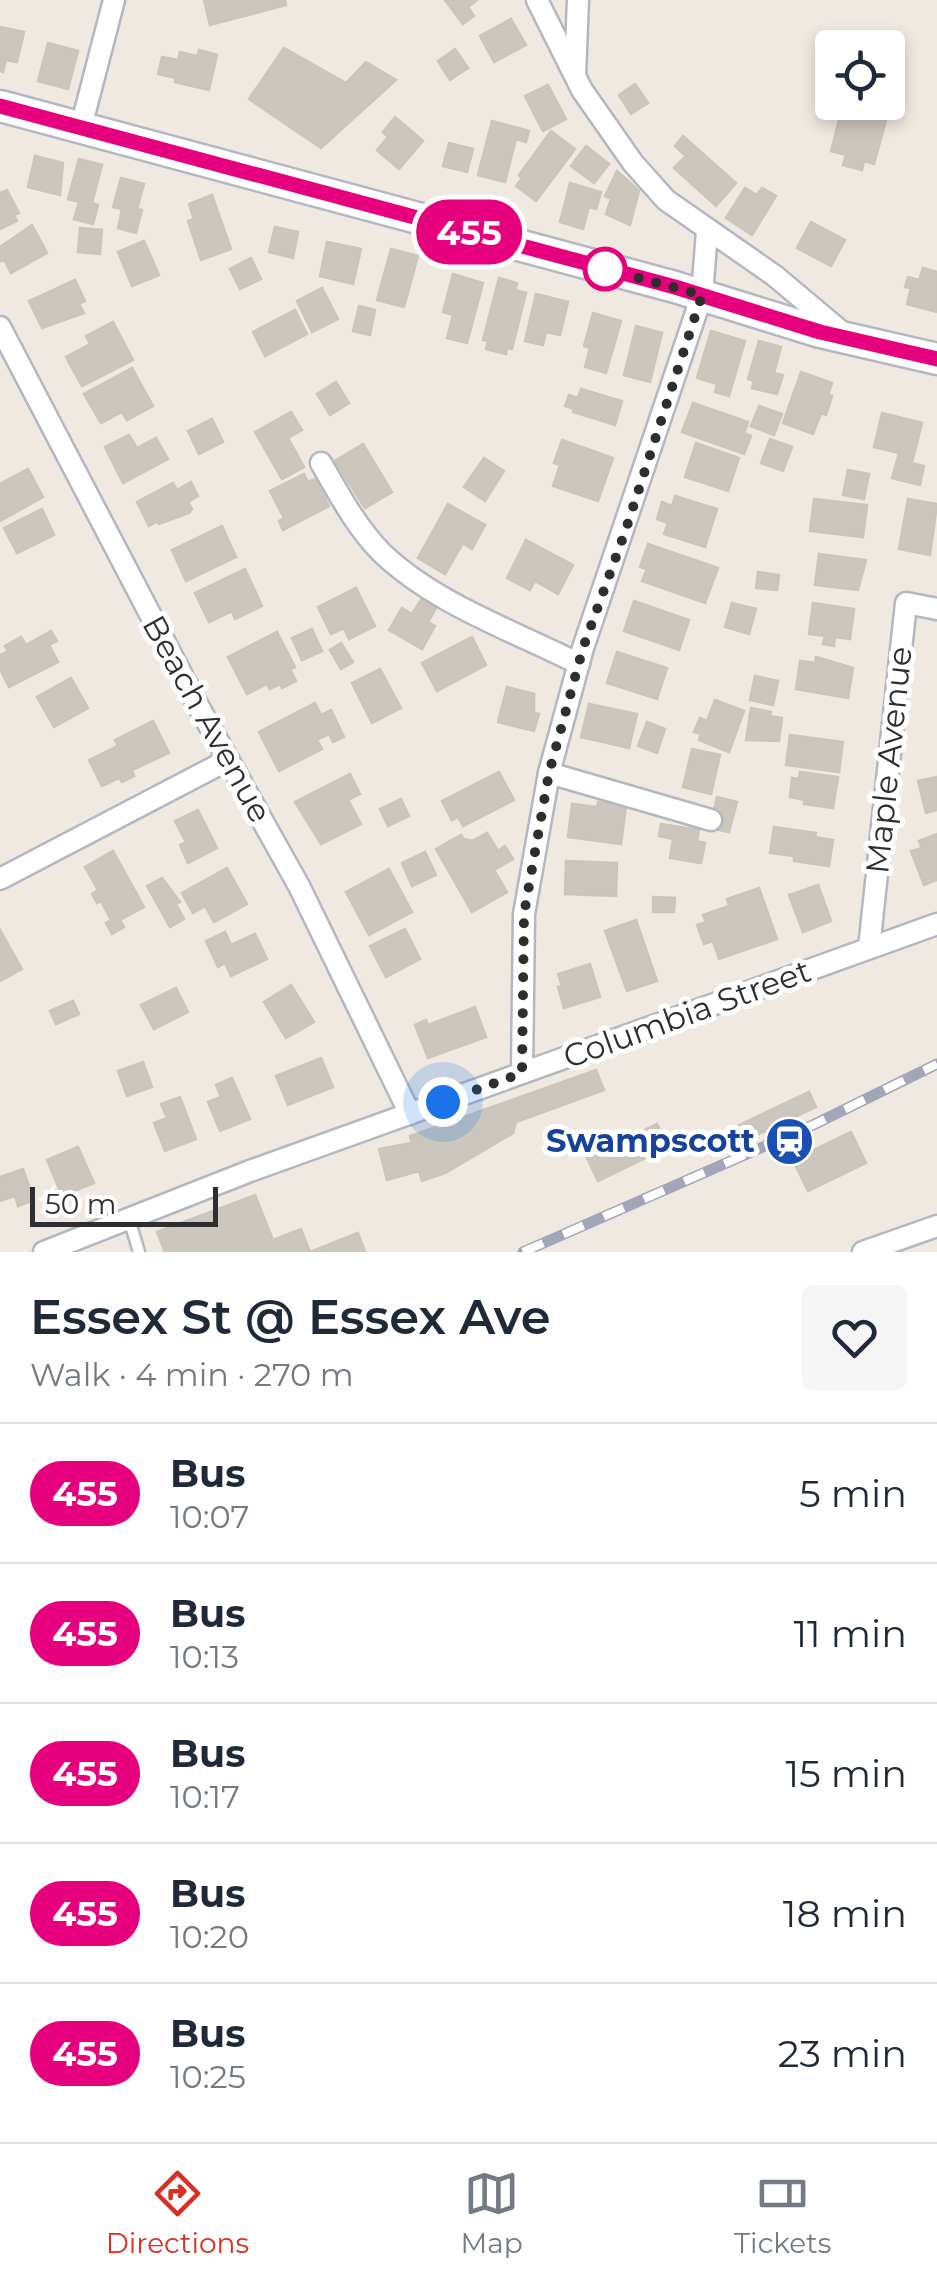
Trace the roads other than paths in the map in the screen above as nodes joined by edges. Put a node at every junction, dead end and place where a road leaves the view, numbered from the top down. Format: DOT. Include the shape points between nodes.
graph roads {
  1 [pos="114,0"];
  2 [pos="537,0"];
  3 [pos="578,0"];
  4 [pos="575,77"];
  5 [pos="0,106"];
  6 [pos="80,127"];
  7 [pos="707,231"];
  8 [pos="702,295"];
  9 [pos="0,327"];
  10 [pos="851,339"];
  11 [pos="937,359"];
  12 [pos="321,463"];
  13 [pos="937,609"];
  14 [pos="578,664"];
  15 [pos="228,760"];
  16 [pos="549,773"];
  17 [pos="711,820"];
  18 [pos="0,880"];
  19 [pos="937,924"];
  20 [pos="869,948"];
  21 [pos="522,1073"];
  22 [pos="410,1114"];
  23 [pos="130,1218"];
  24 [pos="937,1226"];
  25 [pos="44,1252"];
  26 [pos="140,1252"];
  27 [pos="863,1252"];
  1 -- 6 [label="street"];
  2 -- 4 [label="street"];
  3 -- 4 [label="street"];
  4 -- 7 [label="street" via="633,162 666,200"];
  5 -- 6 [label="main road"];
  6 -- 8 [label="main road"];
  7 -- 8 [label="street"];
  7 -- 10 [label="street"];
  8 -- 10 [label="main road"];
  8 -- 14 [label="street"];
  9 -- 15 [label="street, Beach Avenue"];
  10 -- 11 [label="main road"];
  12 -- 14 [label="street" via="362,530 408,575"];
  13 -- 20 [label="street, Maple Avenue" via="906,603"];
  14 -- 16 [label="street"];
  15 -- 18 [label="street"];
  15 -- 22 [label="street, Beach Avenue" via="300,886"];
  16 -- 17 [label="street"];
  16 -- 21 [label="street" via="524,914"];
  19 -- 20 [label="street, Columbia Street"];
  20 -- 21 [label="street, Columbia Street"];
  21 -- 22 [label="street, Columbia Street"];
  22 -- 23 [label="street, Columbia Street"];
  23 -- 25 [label="street, Columbia Street"];
  23 -- 26 [label="lane"];
  24 -- 27 [label="street"];
}
